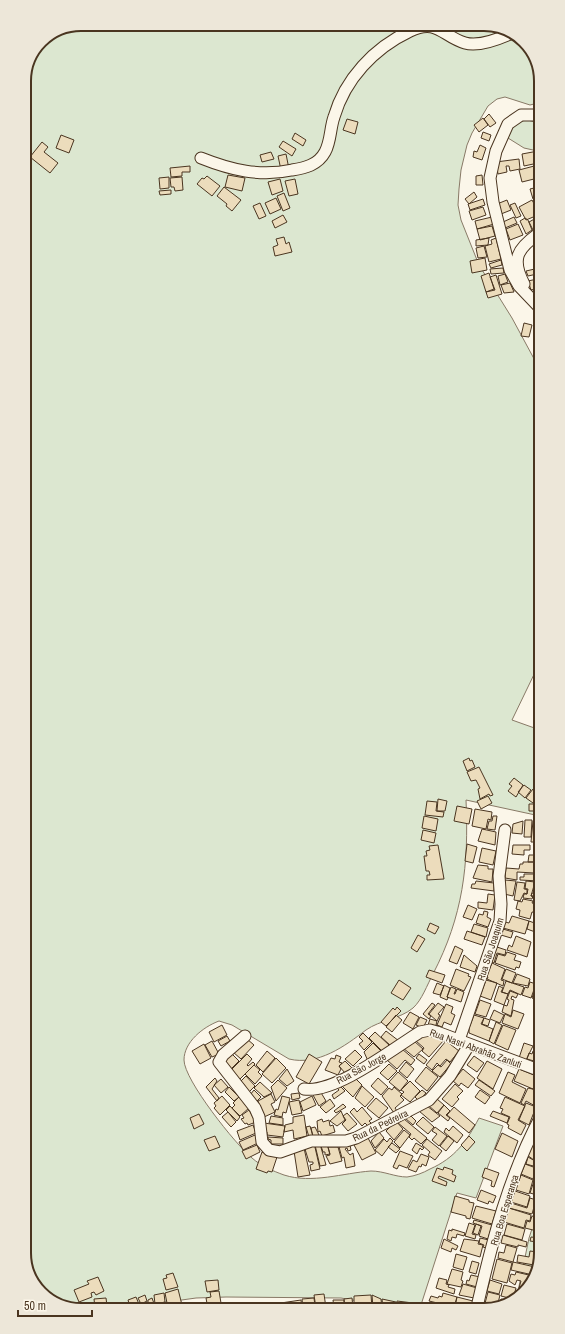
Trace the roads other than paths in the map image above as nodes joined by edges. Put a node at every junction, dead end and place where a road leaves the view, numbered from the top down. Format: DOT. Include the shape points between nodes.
graph roads {
  1 [pos="411,31"];
  2 [pos="442,31"];
  3 [pos="505,36"];
  4 [pos="534,115"];
  5 [pos="201,158"];
  6 [pos="534,237"];
  7 [pos="534,301"];
  8 [pos="534,302"];
  9 [pos="505,830"];
  10 [pos="245,1036"];
  11 [pos="413,1036"];
  12 [pos="464,1043"];
  13 [pos="534,1070"];
  14 [pos="304,1089"];
  15 [pos="534,1131"];
  16 [pos="478,1303"];
  1 -- 5 [label="street" via="389,43 353,78 334,116 325,152 308,167 263,174"];
  2 -- 3 [label="street" via="471,44"];
  4 -- 8 [label="street" via="521,115 508,124 496,151 490,178 493,202 510,270"];
  6 -- 7 [label="street" via="522,246 517,260 522,280"];
  9 -- 12 [label="street, Rua São Joaquim" via="499,876 500,921"];
  10 -- 12 [label="street, Rua da Pedreira" via="223,1055 220,1064 257,1111 264,1145 269,1150 280,1152 311,1141 346,1141 356,1138 421,1105 436,1093 450,1076"];
  11 -- 12 [label="street, Rua Nasri Abrahão Zanluti" via="430,1030"];
  11 -- 14 [label="street, Rua São Jorge" via="377,1062 350,1076 317,1088"];
  12 -- 13 [label="street, Rua Nasri Abrahão Zanluti"];
  15 -- 16 [label="street, Rua Boa Esperança" via="516,1170 501,1214"];
}
